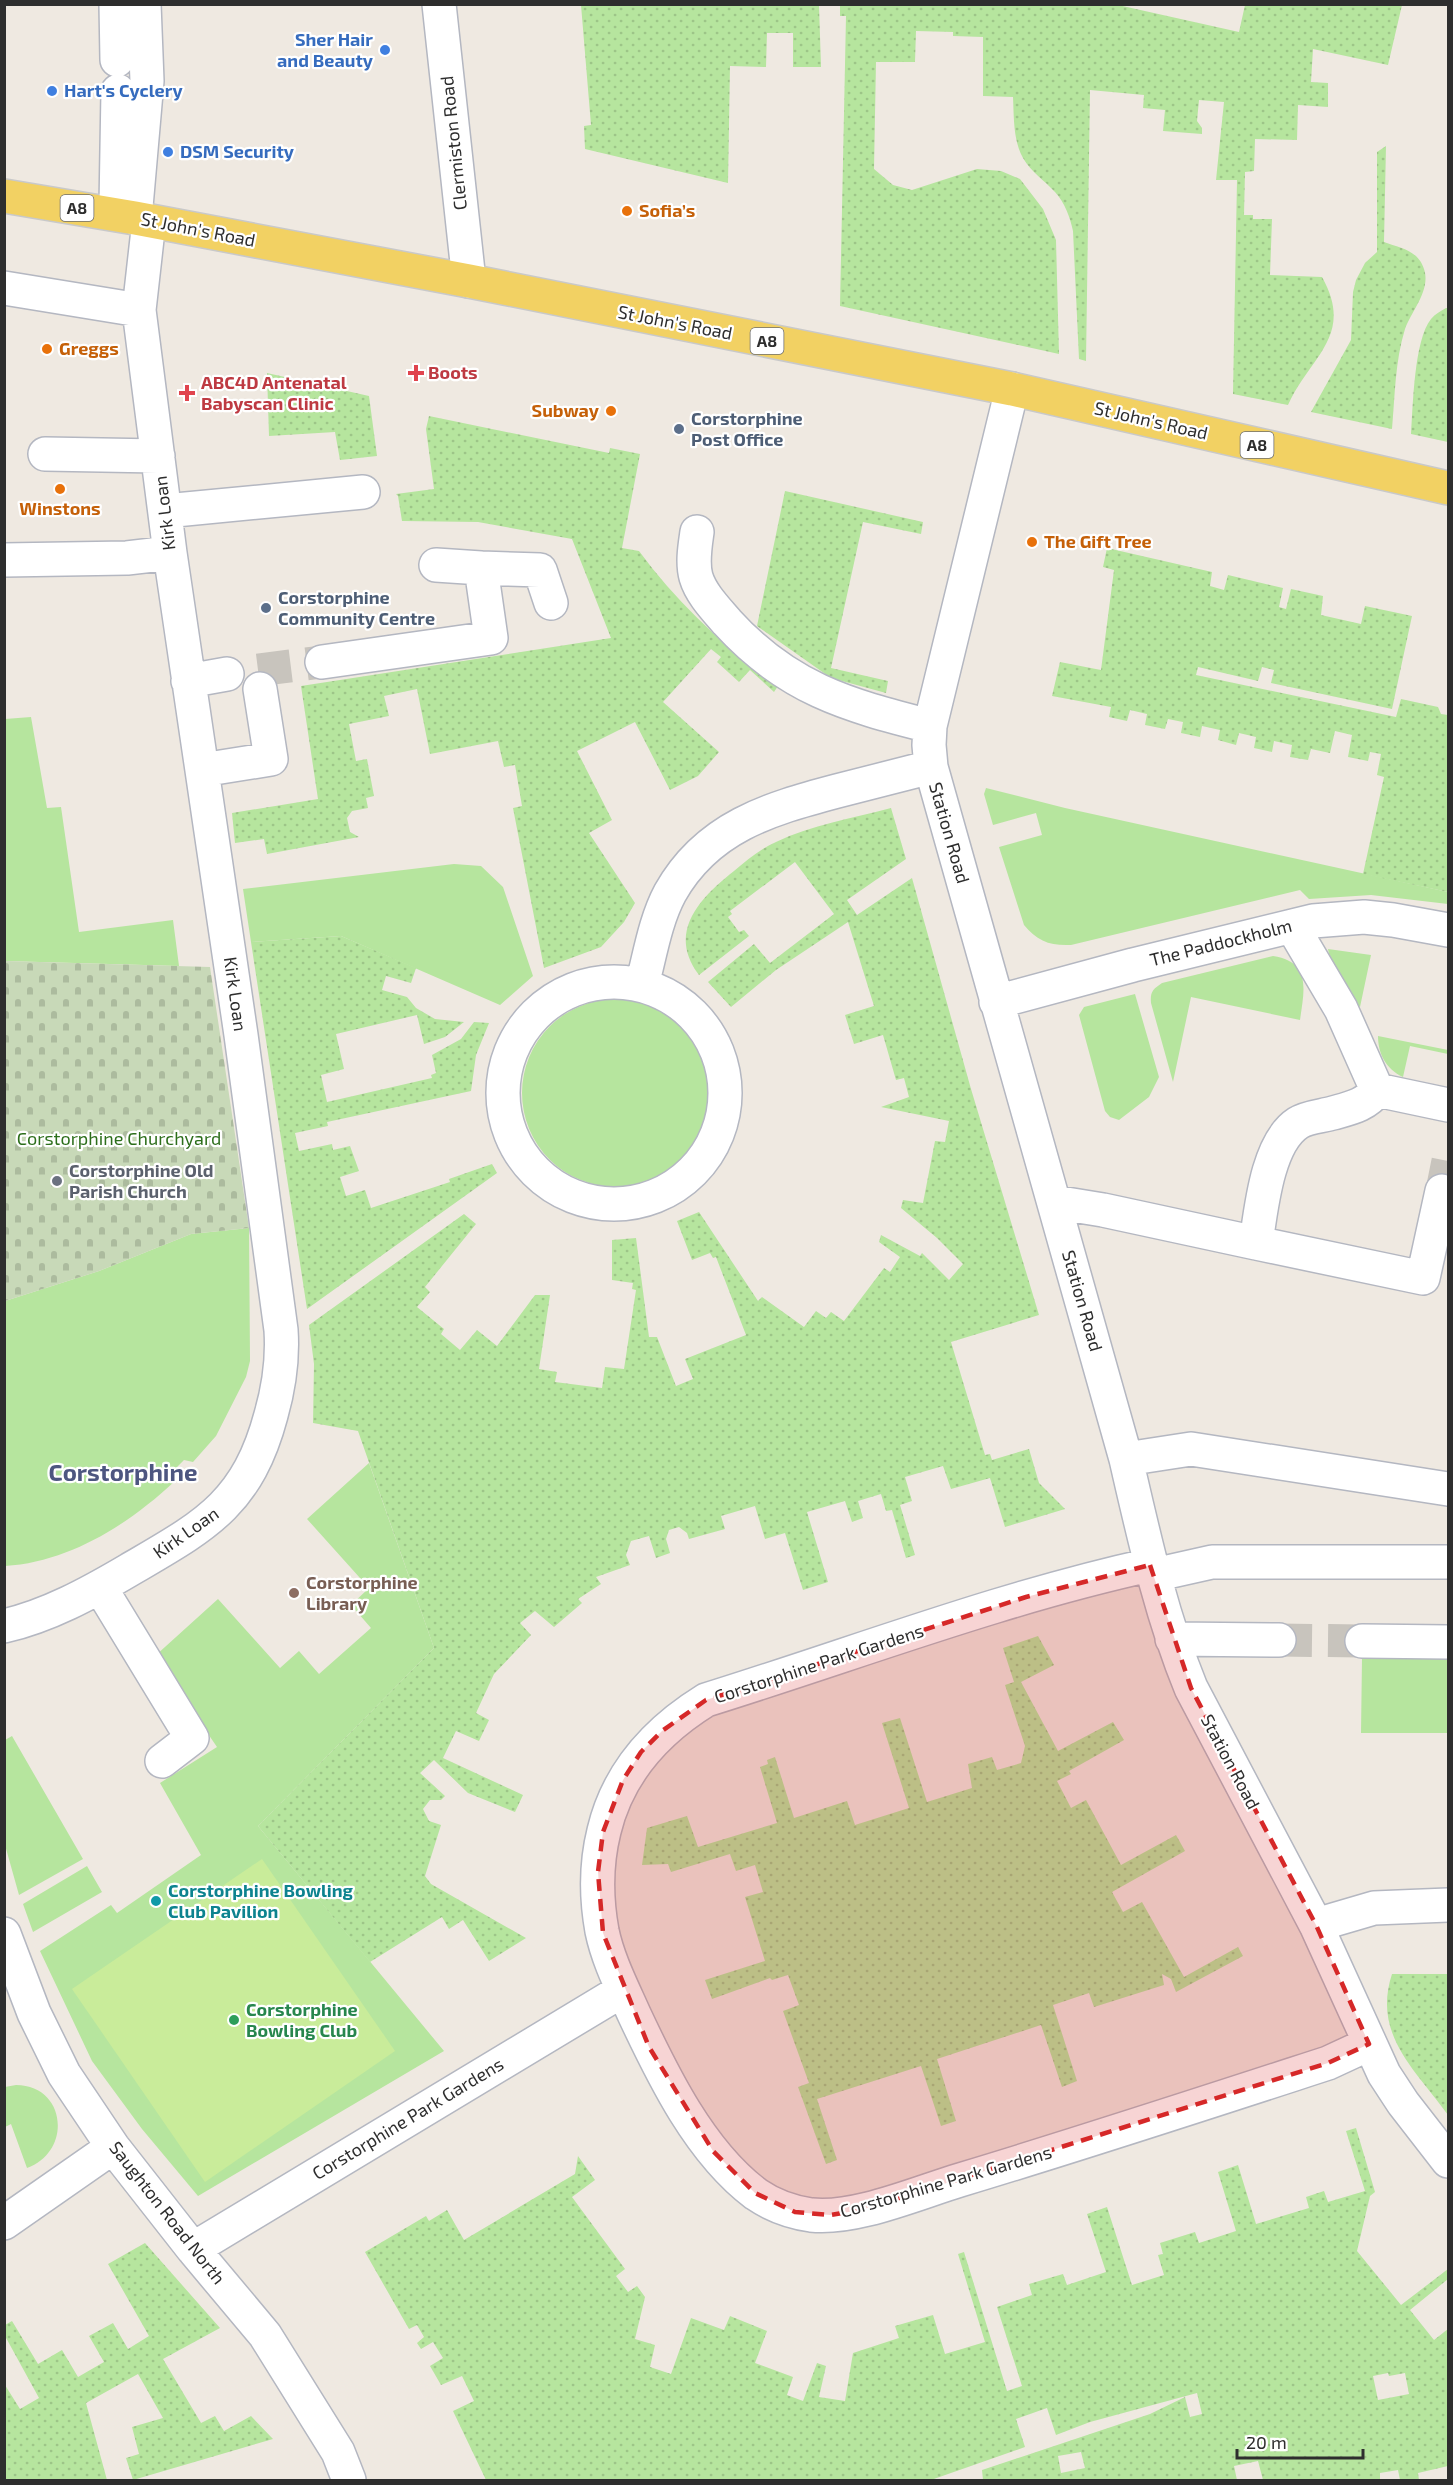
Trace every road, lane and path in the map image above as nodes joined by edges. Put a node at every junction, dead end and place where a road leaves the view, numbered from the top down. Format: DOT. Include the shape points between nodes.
graph roads {
  1 [pos="116,4"];
  2 [pos="144,4"];
  3 [pos="439,4"];
  4 [pos="4,196"];
  5 [pos="133,218"];
  6 [pos="469,281"];
  7 [pos="4,288"];
  8 [pos="139,310"];
  9 [pos="1012,389"];
  10 [pos="45,454"];
  11 [pos="158,456"];
  12 [pos="1449,488"];
  13 [pos="363,492"];
  14 [pos="165,511"];
  15 [pos="697,531"];
  16 [pos="170,553"];
  17 [pos="4,560"];
  18 [pos="435,565"];
  19 [pos="481,568"];
  20 [pos="551,603"];
  21 [pos="322,662"];
  22 [pos="227,674"];
  23 [pos="188,681"];
  24 [pos="260,689"];
  25 [pos="930,726"];
  26 [pos="931,767"];
  27 [pos="202,770"];
  28 [pos="1292,926"];
  29 [pos="1449,930"];
  30 [pos="642,985"];
  31 [pos="996,1002"];
  32 [pos="1377,1090"];
  33 [pos="1449,1105"];
  34 [pos="1442,1191"];
  35 [pos="1054,1202"];
  36 [pos="1256,1243"];
  37 [pos="1126,1459"];
  38 [pos="1449,1489"];
  39 [pos="1449,1562"];
  40 [pos="1152,1570"];
  41 [pos="100,1587"];
  42 [pos="4,1626"];
  43 [pos="1172,1639"];
  44 [pos="1279,1640"];
  45 [pos="1362,1641"];
  46 [pos="1449,1642"];
  47 [pos="162,1761"];
  48 [pos="1449,1905"];
  49 [pos="1316,1925"];
  50 [pos="4,1934"];
  51 [pos="623,1990"];
  52 [pos="1369,2044"];
  53 [pos="113,2147"];
  54 [pos="1449,2161"];
  55 [pos="7,2216"];
  56 [pos="193,2249"];
  57 [pos="349,2481"];
  1 -- 5 [label="street" via="118,75"];
  2 -- 5 [label="street" via="147,81"];
  3 -- 6 [label="street, Clermiston Road"];
  4 -- 5 [label="main road, St John's Road / A8"];
  5 -- 6 [label="main road, St John's Road / A8"];
  5 -- 8 [label="street, Kirk Loan"];
  6 -- 9 [label="main road, St John's Road / A8"];
  7 -- 8 [label="street"];
  8 -- 11 [label="street, Kirk Loan"];
  9 -- 12 [label="main road, St John's Road / A8"];
  9 -- 25 [label="street, Station Road"];
  10 -- 11 [label="street"];
  11 -- 14 [label="street, Kirk Loan"];
  13 -- 14 [label="street"];
  14 -- 16 [label="street, Kirk Loan"];
  15 -- 25 [label="street" via="696,577 703,591 741,638 769,662 822,694"];
  16 -- 17 [label="street" via="127,558"];
  16 -- 23 [label="street, Kirk Loan"];
  18 -- 19 [label="street"];
  19 -- 20 [label="street" via="540,570"];
  19 -- 21 [label="street" via="491,638"];
  22 -- 23 [label="street"];
  23 -- 27 [label="street, Kirk Loan"];
  24 -- 27 [label="street" via="271,759"];
  25 -- 26 [label="street, Station Road"];
  26 -- 30 [label="street" via="774,808 723,834 699,854 670,893"];
  26 -- 31 [label="street, Station Road"];
  27 -- 41 [label="street, Kirk Loan" via="281,1330 278,1390 255,1464 238,1491 208,1520 168,1548"];
  28 -- 29 [label="street, The Paddockholm" via="1364,917"];
  28 -- 31 [label="street, The Paddockholm"];
  28 -- 32 [label="street" via="1341,1009"];
  30 -- 30 [label="street" via="672,998 697,1018 715,1046 724,1077 724,1109 715,1140 697,1167 672,1187 643,1200 610,1204 578,1198 550,1184 526,1161 511,1134 503,1105 504,1074 514,1045 531,1019 554,999 582,987 612,982"];
  31 -- 35 [label="street, Station Road"];
  32 -- 33 [label="street"];
  32 -- 36 [label="street" via="1364,1104 1298,1123 1288,1134 1267,1177"];
  34 -- 36 [label="street" via="1423,1278"];
  35 -- 36 [label="street"];
  35 -- 37 [label="street, Station Road"];
  37 -- 38 [label="street" via="1191,1449"];
  37 -- 40 [label="street, Station Road"];
  39 -- 40 [label="street, Corstorphine Park Gardens" via="1212,1562"];
  40 -- 43 [label="street, Station Road"];
  40 -- 51 [label="street, Corstorphine Park Gardens" via="1080,1581 1026,1597 706,1700 675,1720 632,1766 615,1797 603,1832 598,1872 599,1913 609,1956"];
  41 -- 42 [label="street, Kirk Loan" via="22,1622"];
  41 -- 47 [label="street" via="192,1738"];
  43 -- 44 [label="street"];
  43 -- 49 [label="street, Station Road" via="1191,1688"];
  45 -- 46 [label="street"];
  48 -- 49 [label="street" via="1374,1908"];
  49 -- 52 [label="street, Station Road"];
  50 -- 53 [label="street, Saughton Road North" via="34,2013 64,2074"];
  51 -- 52 [label="street, Corstorphine Park Gardens" via="667,2081 713,2151 744,2184 767,2200 795,2212 818,2215 847,2214 997,2169 1328,2063"];
  51 -- 56 [label="street, Corstorphine Park Gardens"];
  52 -- 54 [label="street, Station Road" via="1402,2103"];
  53 -- 55 [label="street"];
  53 -- 56 [label="street, Saughton Road North"];
  56 -- 57 [label="street, Saughton Road North" via="265,2335 338,2451"];
}
